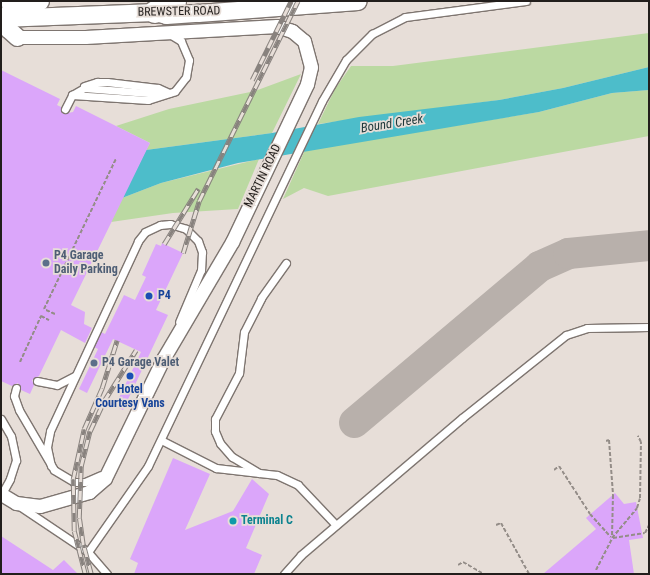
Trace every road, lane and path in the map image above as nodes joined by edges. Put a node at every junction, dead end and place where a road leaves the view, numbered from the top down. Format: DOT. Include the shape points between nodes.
graph roads {
  1 [pos="40,1"];
  2 [pos="175,1"];
  3 [pos="358,1"];
  4 [pos="526,1"];
  5 [pos="21,2"];
  6 [pos="154,12"];
  7 [pos="3,13"];
  8 [pos="165,33"];
  9 [pos="9,36"];
  10 [pos="169,93"];
  11 [pos="72,95"];
  12 [pos="65,109"];
  13 [pos="116,159"];
  14 [pos="286,263"];
  15 [pos="55,314"];
  16 [pos="49,320"];
  17 [pos="649,327"];
  18 [pos="20,362"];
  19 [pos="77,373"];
  20 [pos="155,375"];
  21 [pos="37,381"];
  22 [pos="16,388"];
  23 [pos="1,419"];
  24 [pos="638,436"];
  25 [pos="161,440"];
  26 [pos="606,441"];
  27 [pos="113,463"];
  28 [pos="51,466"];
  29 [pos="554,470"];
  30 [pos="259,473"];
  31 [pos="1,494"];
  32 [pos="16,503"];
  33 [pos="336,525"];
  34 [pos="496,525"];
  35 [pos="649,525"];
  36 [pos="612,538"];
  37 [pos="88,552"];
  38 [pos="458,565"];
  39 [pos="596,570"];
  40 [pos="107,574"];
  41 [pos="284,574"];
  42 [pos="484,574"];
  43 [pos="529,574"];
  1 -- 5 [label="street"];
  2 -- 6 [label="highway"];
  3 -- 6 [label="street, BREWSTER ROAD" via="166,15"];
  4 -- 25 [label="lane" via="426,13 401,19 364,40 341,67 322,101"];
  5 -- 7 [label="street"];
  6 -- 7 [label="street, BREWSTER ROAD"];
  7 -- 9 [label="street"];
  8 -- 9 [label="street, MARTIN ROAD"];
  8 -- 10 [label="lane" via="181,41 189,60 183,82"];
  8 -- 20 [label="street, MARTIN ROAD" via="181,30 283,27 304,41 311,67 307,84 224,257"];
  10 -- 11 [label="lane" via="148,100"];
  10 -- 11 [label="lane" via="158,88 107,82 88,84"];
  11 -- 12 [label="lane"];
  13 -- 15 [label="path" via="44,310"];
  14 -- 30 [label="lane" via="262,298 244,332 239,373 215,419 215,431 220,443 232,457"];
  16 -- 18 [label="path" via="41,316"];
  17 -- 33 [label="lane" via="588,328 566,335 462,418"];
  19 -- 20 [label="lane" via="138,241 150,229 165,224 182,227 194,237 200,246 202,264"];
  19 -- 21 [label="lane" via="57,385"];
  19 -- 28 [label="lane" via="48,436 47,452"];
  20 -- 27 [label="street, MARTIN ROAD"];
  22 -- 28 [label="lane" via="14,396 19,410"];
  23 -- 31 [label="lane" via="11,436 16,460"];
  24 -- 36 [label="path" via="642,442 640,498 637,508"];
  25 -- 30 [label="lane" via="216,468"];
  25 -- 37 [label="lane" via="142,476"];
  26 -- 36 [label="path" via="609,440 613,495"];
  27 -- 28 [label="lane" via="95,479 80,483 60,476"];
  27 -- 32 [label="street, MARTIN ROAD" via="102,482 89,492 40,506"];
  29 -- 36 [label="path" via="559,466 590,514"];
  30 -- 33 [label="lane" via="277,475 298,485"];
  31 -- 32 [label="street"];
  32 -- 37 [label="lane"];
  33 -- 41 [label="lane" via="300,556"];
  34 -- 43 [label="path" via="501,523"];
  35 -- 36 [label="path" via="642,534"];
  36 -- 39 [label="path"];
  37 -- 40 [label="lane"];
  38 -- 42 [label="path" via="463,562"];
}
